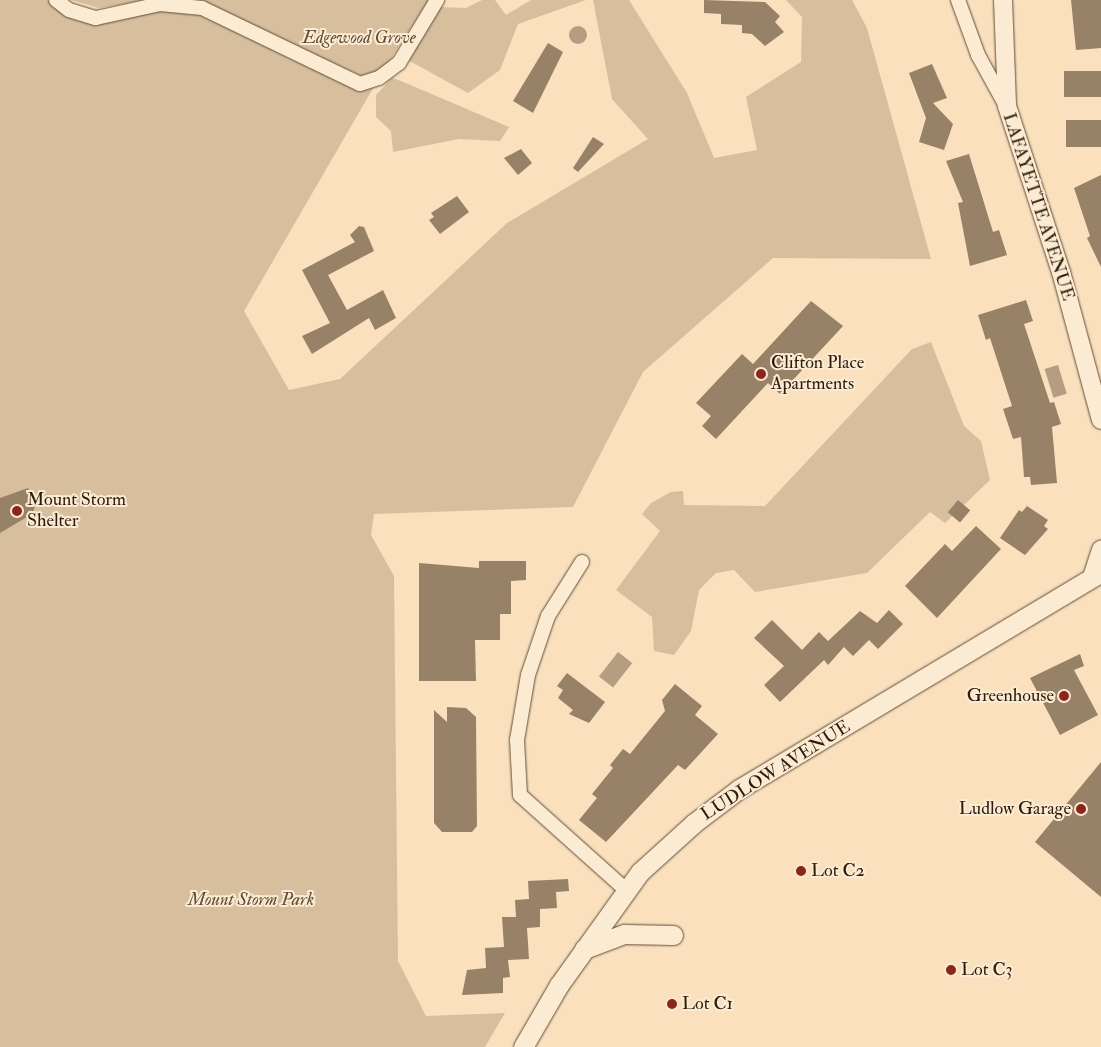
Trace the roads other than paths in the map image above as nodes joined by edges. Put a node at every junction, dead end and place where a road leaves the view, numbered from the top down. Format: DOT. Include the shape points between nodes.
graph roads {
  1 [pos="56,0"];
  2 [pos="437,0"];
  3 [pos="958,0"];
  4 [pos="1003,0"];
  5 [pos="1007,106"];
  6 [pos="1101,420"];
  7 [pos="1101,549"];
  8 [pos="582,562"];
  9 [pos="1097,575"];
  10 [pos="626,890"];
  11 [pos="673,935"];
  12 [pos="584,949"];
  13 [pos="523,1047"];
  1 -- 2 [label="street" via="69,10 96,18 160,4 202,8 360,84 379,78 399,63"];
  3 -- 5 [label="street, LAFAYETTE AVENUE" via="978,55"];
  4 -- 5 [label="street"];
  5 -- 6 [label="street, LAFAYETTE AVENUE" via="1061,272"];
  7 -- 9 [label="main road"];
  8 -- 10 [label="street" via="548,616 528,675 517,740 520,795"];
  9 -- 10 [label="main road, LUDLOW AVENUE" via="740,789 672,841"];
  10 -- 12 [label="main road, LUDLOW AVENUE"];
  11 -- 12 [label="main road" via="624,934"];
  12 -- 13 [label="main road, LUDLOW AVENUE"];
}
